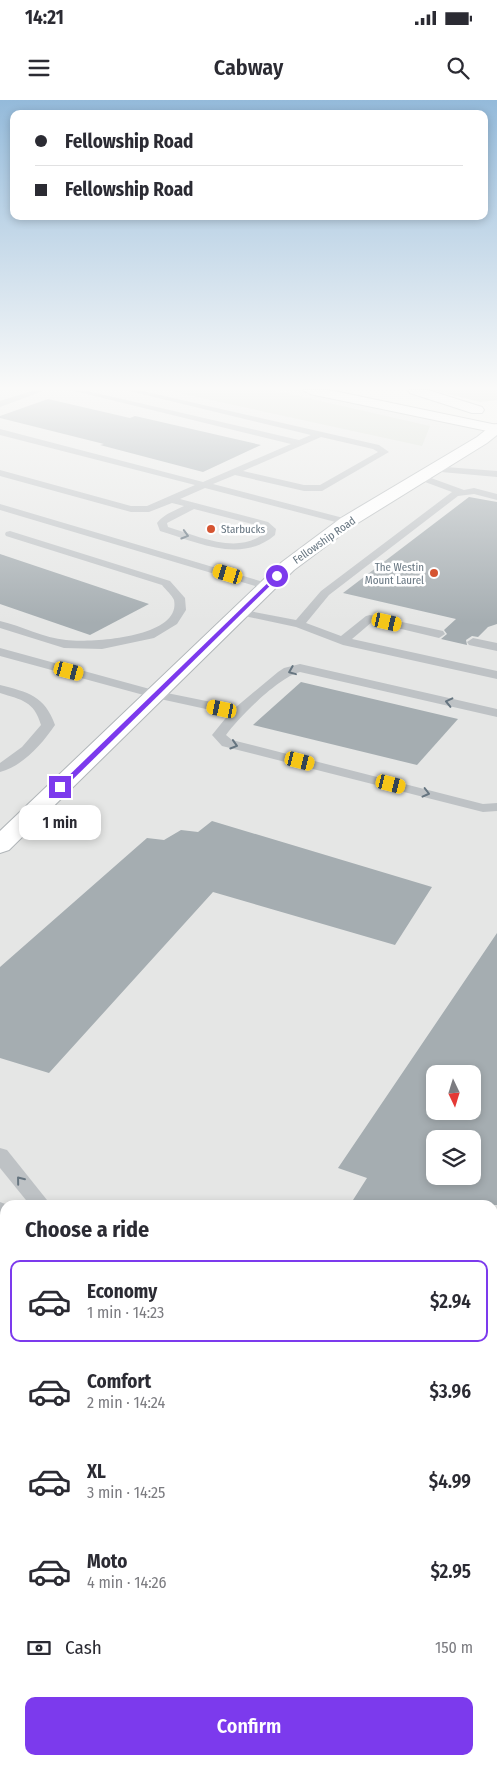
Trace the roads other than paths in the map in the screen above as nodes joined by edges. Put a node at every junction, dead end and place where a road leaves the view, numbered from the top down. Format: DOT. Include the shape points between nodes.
graph roads {
  1 [pos="135,468"];
  2 [pos="245,468"];
  3 [pos="358,468"];
  4 [pos="436,468"];
  5 [pos="479,468"];
  6 [pos="235,472"];
  7 [pos="0,473"];
  8 [pos="427,473"];
  9 [pos="497,474"];
  10 [pos="204,486"];
  11 [pos="461,492"];
  12 [pos="497,497"];
  13 [pos="173,500"];
  14 [pos="194,505"];
  15 [pos="0,507"];
  16 [pos="40,518"];
  17 [pos="347,522"];
  18 [pos="4,535"];
  19 [pos="266,586"];
  20 [pos="239,612"];
  21 [pos="0,624"];
  22 [pos="299,624"];
  23 [pos="439,634"];
  24 [pos="343,641"];
  25 [pos="473,642"];
  26 [pos="497,647"];
  27 [pos="0,652"];
  28 [pos="497,675"];
  29 [pos="0,689"];
  30 [pos="155,694"];
  31 [pos="239,712"];
  32 [pos="497,713"];
  33 [pos="0,768"];
  34 [pos="497,807"];
  35 [pos="0,845"];
  36 [pos="0,1155"];
  37 [pos="37,1200"];
  1 -- 10 [label="lane"];
  2 -- 6 [label="lane"];
  3 -- 6 [label="lane" via="320,488 304,488"];
  4 -- 8 [label="main road, Fellowship Road"];
  5 -- 9 [label="lane"];
  6 -- 10 [label="lane"];
  7 -- 13 [label="lane" via="131,509 152,508"];
  8 -- 9 [label="lane"];
  8 -- 11 [label="lane"];
  8 -- 17 [label="main road, Fellowship Road"];
  10 -- 13 [label="lane"];
  10 -- 17 [label="lane"];
  11 -- 12 [label="lane"];
  11 -- 22 [label="lane" via="325,593"];
  13 -- 14 [label="lane"];
  14 -- 14 [label="lane, one-way" via="165,519 162,523 164,529 236,547 251,544 269,535 271,530 264,524"];
  15 -- 16 [label="lane"];
  16 -- 18 [label="lane"];
  16 -- 19 [label="lane"];
  17 -- 19 [label="main road, Fellowship Road"];
  18 -- 21 [label="lane" via="166,583 179,598 180,610 173,622 150,636 102,645 64,644"];
  19 -- 20 [label="main road, Fellowship Road"];
  20 -- 22 [label="lane"];
  20 -- 30 [label="main road, Fellowship Road"];
  22 -- 24 [label="lane"];
  23 -- 24 [label="lane" via="370,618"];
  24 -- 28 [label="lane"];
  25 -- 26 [label="lane"];
  27 -- 30 [label="lane"];
  29 -- 33 [label="lane" via="35,700 48,725 39,739"];
  30 -- 31 [label="lane"];
  30 -- 35 [label="main road, Fellowship Road"];
  32 -- 31 [label="lane, one-way" via="300,668 288,671"];
  31 -- 34 [label="lane, one-way" via="219,735 227,743 483,808"];
  37 -- 36 [label="lane, one-way"];
}
